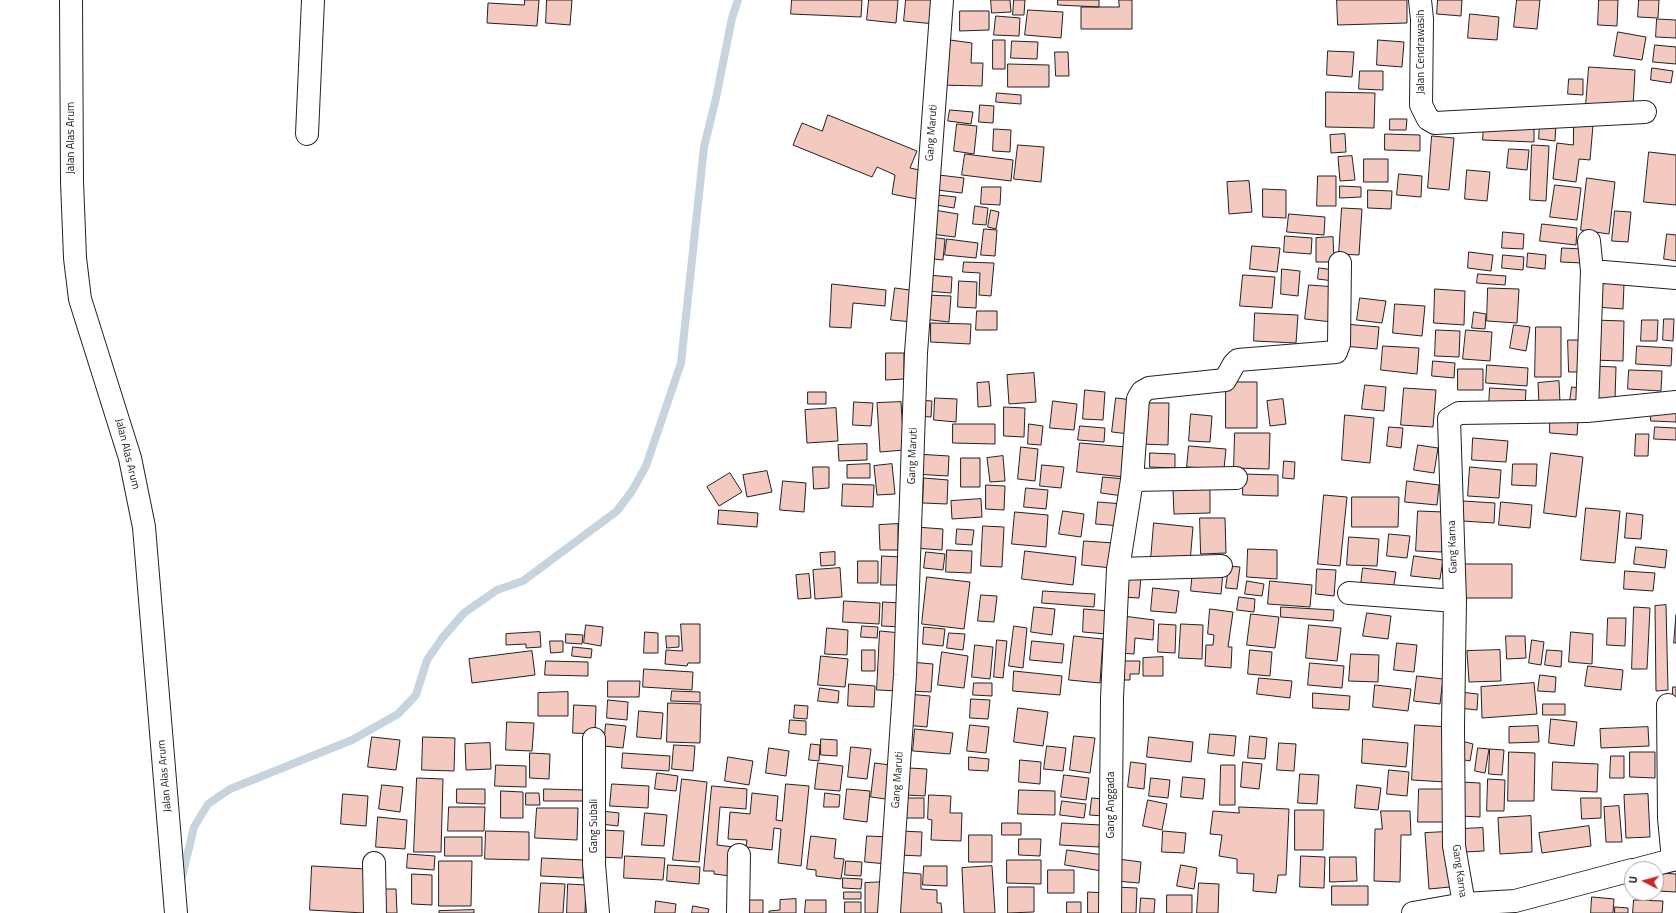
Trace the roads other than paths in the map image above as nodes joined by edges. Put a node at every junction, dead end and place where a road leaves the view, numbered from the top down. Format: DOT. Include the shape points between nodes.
graph roads {
  1 [pos="71,0"];
  2 [pos="313,0"];
  3 [pos="942,0"];
  4 [pos="1420,0"];
  5 [pos="1645,112"];
  6 [pos="307,134"];
  7 [pos="1588,241"];
  8 [pos="1340,263"];
  9 [pos="1592,271"];
  10 [pos="1676,278"];
  11 [pos="1676,402"];
  12 [pos="1587,411"];
  13 [pos="1236,478"];
  14 [pos="1132,480"];
  15 [pos="1221,566"];
  16 [pos="1118,569"];
  17 [pos="1349,593"];
  18 [pos="1455,600"];
  19 [pos="1668,705"];
  20 [pos="594,739"];
  21 [pos="739,855"];
  22 [pos="1674,860"];
  23 [pos="1664,862"];
  24 [pos="374,863"];
  25 [pos="1624,873"];
  26 [pos="1464,904"];
  27 [pos="1516,907"];
  28 [pos="176,913"];
  29 [pos="375,913"];
  30 [pos="598,913"];
  31 [pos="738,913"];
  32 [pos="889,913"];
  33 [pos="1110,913"];
  34 [pos="1413,913"];
  1 -- 28 [label="street, Jalan Alas Arum" via="75,258 80,299 130,458 144,527"];
  2 -- 6 [label="street"];
  3 -- 32 [label="street, Gang Maruti" via="916,353 905,675"];
  4 -- 5 [label="street, Jalan Cendrawasih" via="1421,105 1428,119 1435,123"];
  7 -- 9 [label="street"];
  8 -- 14 [label="street, Gang Anggada" via="1339,344 1336,352 1238,360 1225,380 1145,390 1138,399"];
  9 -- 10 [label="street"];
  9 -- 12 [label="street"];
  11 -- 12 [label="street, Gang Karna"];
  12 -- 18 [label="street, Gang Karna" via="1459,413 1451,417 1449,423"];
  13 -- 14 [label="street"];
  14 -- 16 [label="street, Gang Anggada"];
  15 -- 16 [label="street"];
  16 -- 33 [label="street, Gang Anggada" via="1112,698"];
  17 -- 18 [label="street"];
  18 -- 26 [label="street, Gang Karna" via="1454,846"];
  19 -- 22 [label="street" via="1669,818"];
  20 -- 30 [label="street, Gang Subali" via="594,864"];
  21 -- 31 [label="street"];
  22 -- 23 [label="street"];
  24 -- 29 [label="street"];
  25 -- 27 [label="street"];
  26 -- 27 [label="street"];
  26 -- 34 [label="street"];
}
